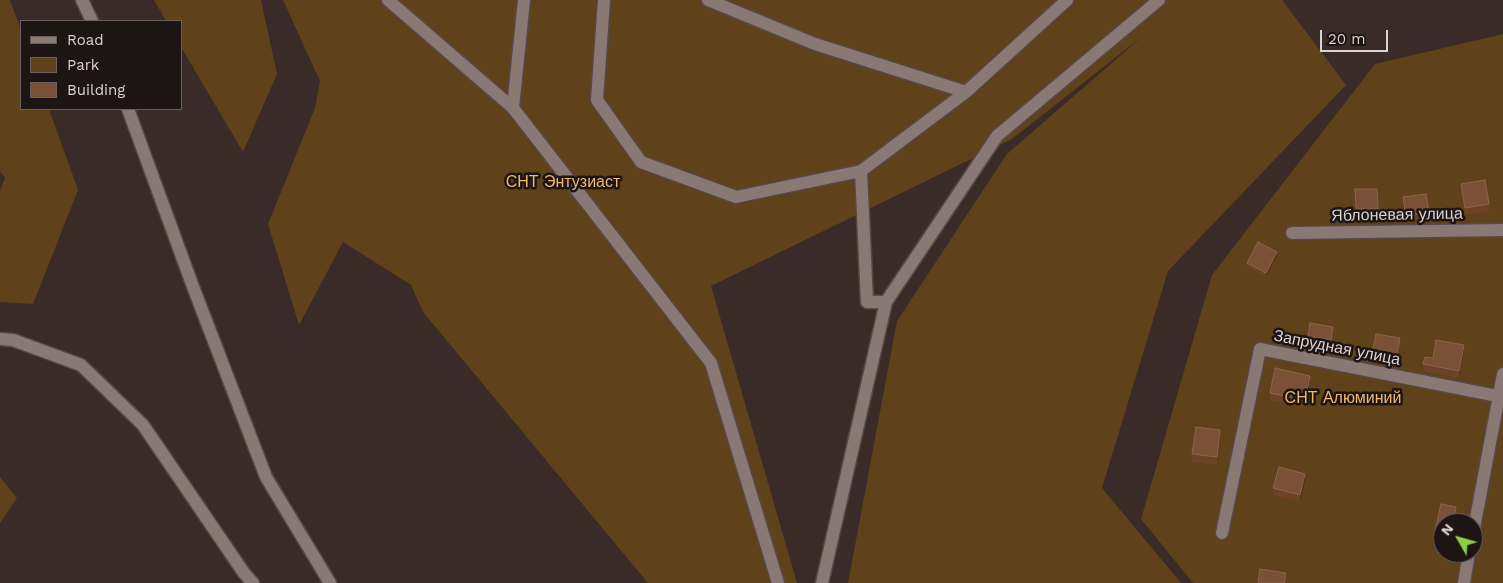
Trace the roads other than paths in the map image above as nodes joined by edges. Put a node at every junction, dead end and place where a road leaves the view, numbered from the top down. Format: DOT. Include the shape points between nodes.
graph roads {
  1 [pos="82,0"];
  2 [pos="388,0"];
  3 [pos="524,0"];
  4 [pos="604,0"];
  5 [pos="708,0"];
  6 [pos="1067,0"];
  7 [pos="1159,0"];
  8 [pos="92,20"];
  9 [pos="966,92"];
  10 [pos="513,108"];
  11 [pos="128,110"];
  12 [pos="862,171"];
  13 [pos="1503,230"];
  14 [pos="1292,233"];
  15 [pos="886,302"];
  16 [pos="0,339"];
  17 [pos="1503,374"];
  18 [pos="1501,396"];
  19 [pos="1477,513"];
  20 [pos="1222,533"];
  21 [pos="1468,563"];
  22 [pos="253,583"];
  23 [pos="330,583"];
  24 [pos="778,583"];
  25 [pos="822,583"];
  26 [pos="1464,583"];
  1 -- 8 [label="street"];
  2 -- 10 [label="street"];
  3 -- 10 [label="street"];
  4 -- 12 [label="street" via="597,100 641,162 736,197"];
  5 -- 9 [label="street" via="816,44"];
  6 -- 9 [label="street"];
  7 -- 15 [label="street" via="997,136"];
  9 -- 12 [label="street"];
  10 -- 24 [label="street" via="711,363"];
  11 -- 23 [label="street" via="266,477"];
  12 -- 15 [label="street" via="867,302"];
  13 -- 14 [label="street, Яблоневая улица"];
  15 -- 25 [label="street"];
  16 -- 22 [label="street" via="13,340 81,364 143,425"];
  17 -- 18 [label="street"];
  18 -- 19 [label="street"];
  18 -- 20 [label="street, Запрудная улица" via="1260,350"];
  21 -- 26 [label="street"];
}
